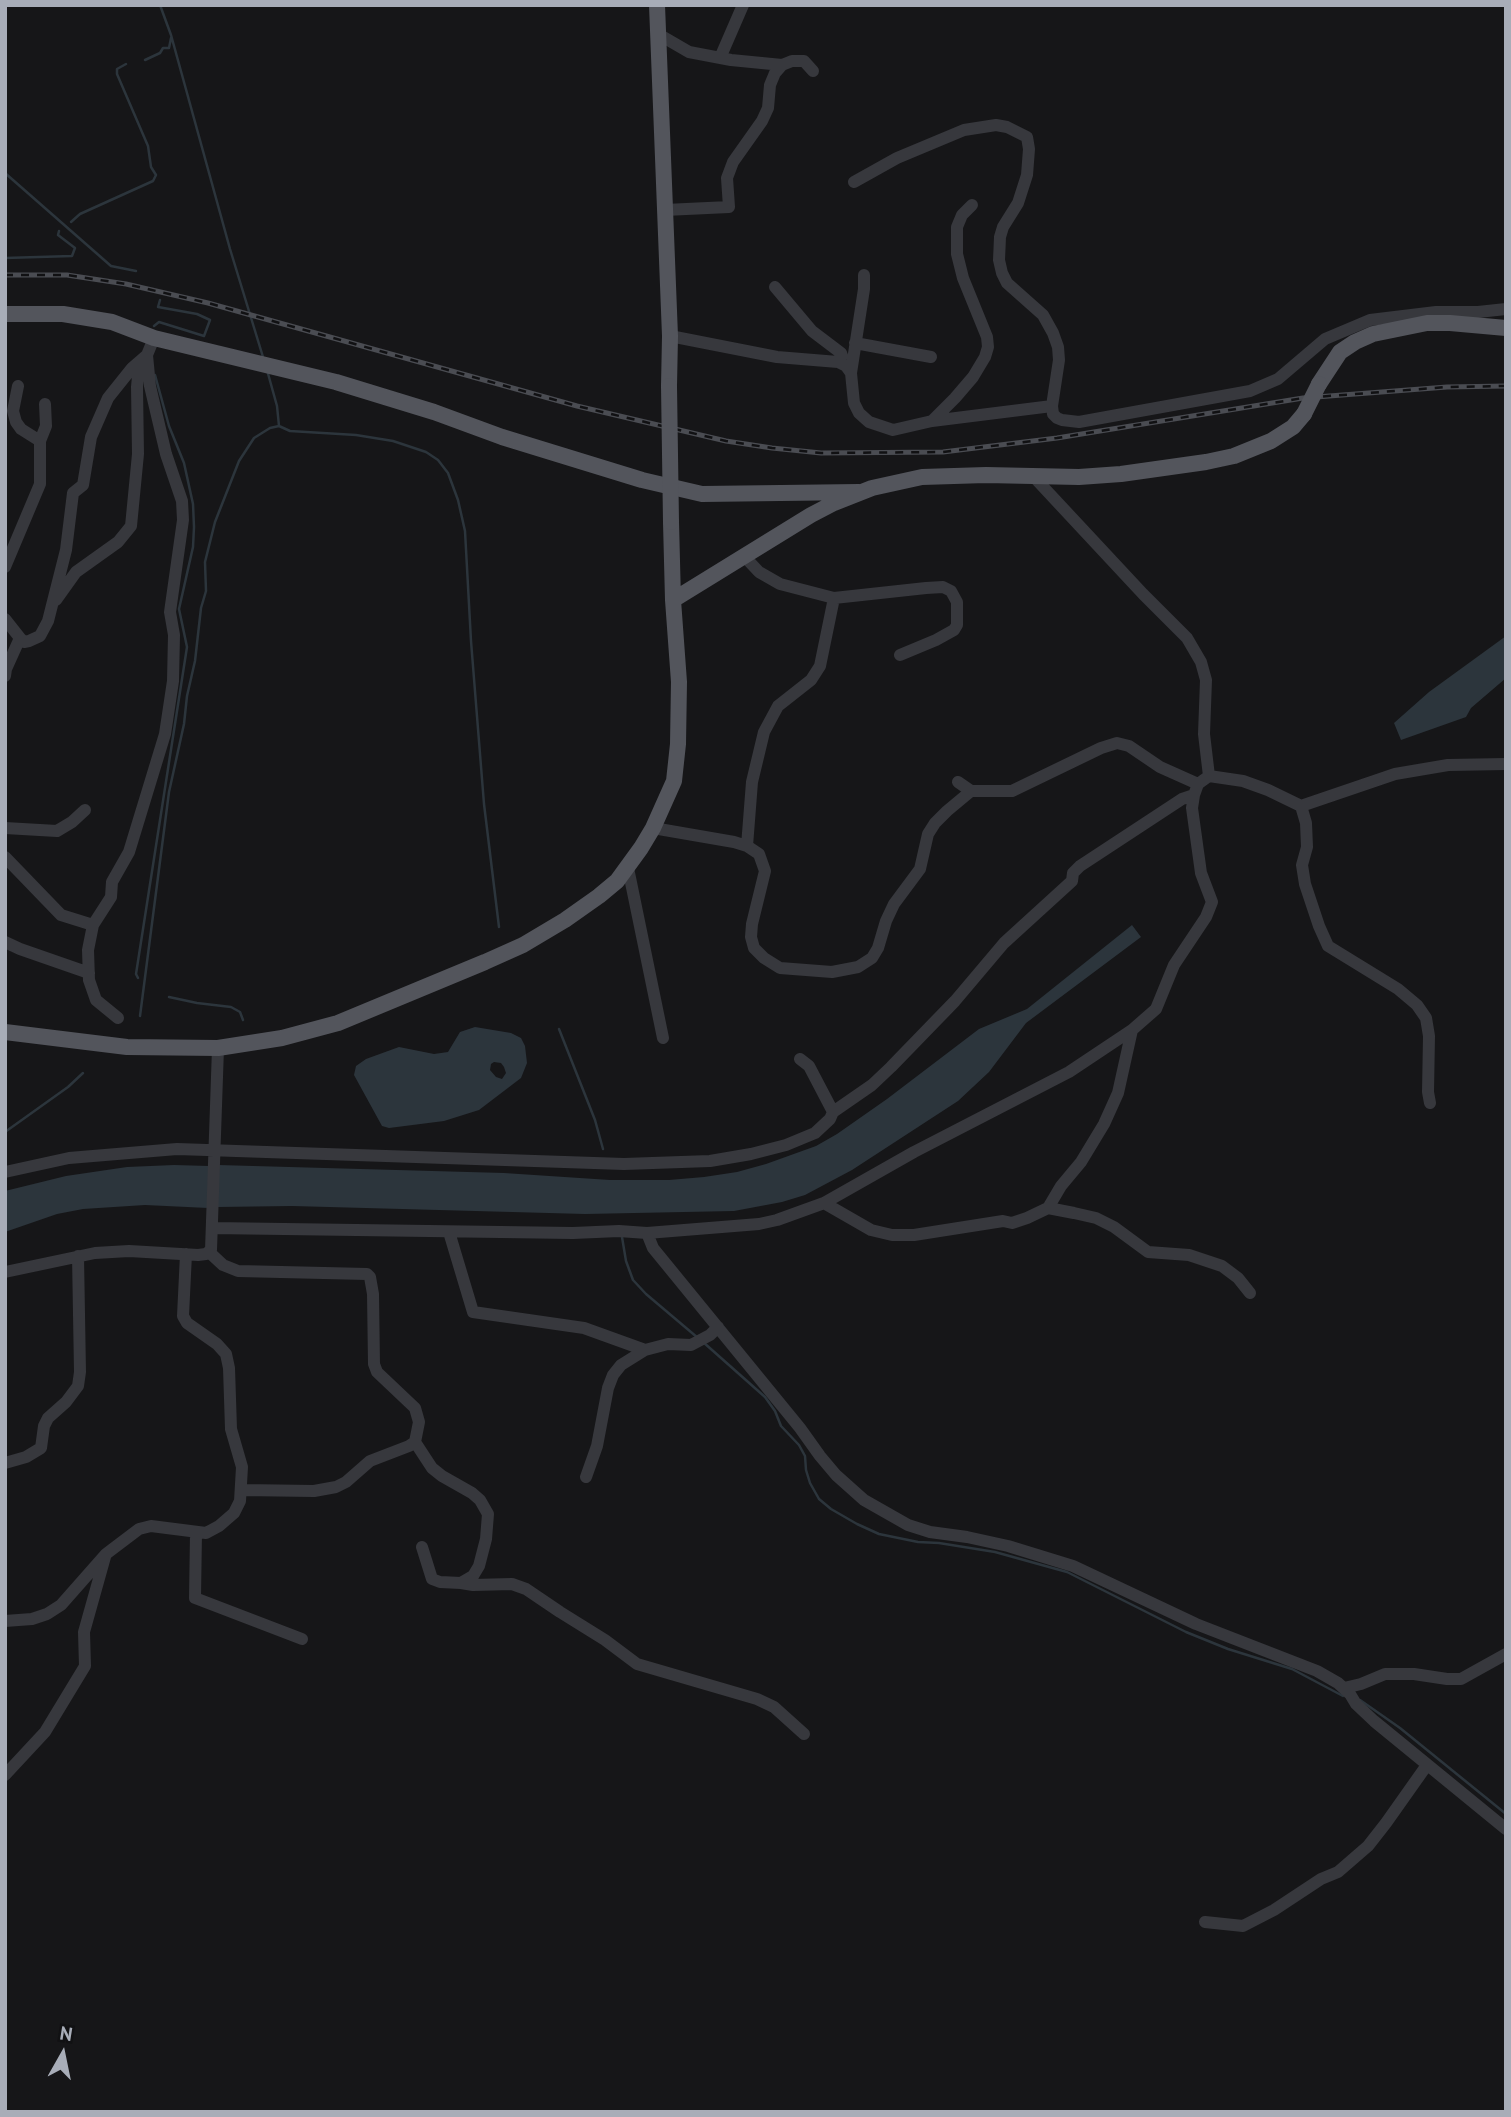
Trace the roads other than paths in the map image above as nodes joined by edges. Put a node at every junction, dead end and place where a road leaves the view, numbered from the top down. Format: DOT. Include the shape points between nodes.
graph roads {
  1 [pos="743,5"];
  2 [pos="657,19"];
  3 [pos="720,58"];
  4 [pos="782,65"];
  5 [pos="813,71"];
  6 [pos="854,182"];
  7 [pos="972,205"];
  8 [pos="665,209"];
  9 [pos="864,275"];
  10 [pos="775,287"];
  11 [pos="1506,309"];
  12 [pos="5,314"];
  13 [pos="1371,327"];
  14 [pos="1506,328"];
  15 [pos="670,336"];
  16 [pos="154,338"];
  17 [pos="855,343"];
  18 [pos="147,355"];
  19 [pos="931,357"];
  20 [pos="838,362"];
  21 [pos="851,373"];
  22 [pos="18,386"];
  23 [pos="45,404"];
  24 [pos="1052,406"];
  25 [pos="932,421"];
  26 [pos="40,441"];
  27 [pos="1033,476"];
  28 [pos="859,492"];
  29 [pos="744,556"];
  30 [pos="5,567"];
  31 [pos="834,598"];
  32 [pos="673,600"];
  33 [pos="52,606"];
  34 [pos="5,618"];
  35 [pos="19,638"];
  36 [pos="900,655"];
  37 [pos="5,676"];
  38 [pos="1506,764"];
  39 [pos="1209,776"];
  40 [pos="958,782"];
  41 [pos="1196,789"];
  42 [pos="971,791"];
  43 [pos="1301,806"];
  44 [pos="85,810"];
  45 [pos="5,828"];
  46 [pos="653,828"];
  47 [pos="747,846"];
  48 [pos="5,857"];
  49 [pos="628,868"];
  50 [pos="93,925"];
  51 [pos="5,942"];
  52 [pos="89,973"];
  53 [pos="118,1018"];
  54 [pos="1132,1031"];
  55 [pos="5,1032"];
  56 [pos="663,1038"];
  57 [pos="218,1048"];
  58 [pos="800,1059"];
  59 [pos="1430,1102"];
  60 [pos="833,1112"];
  61 [pos="214,1153"];
  62 [pos="5,1172"];
  63 [pos="824,1203"];
  64 [pos="1048,1208"];
  65 [pos="212,1228"];
  66 [pos="449,1232"];
  67 [pos="647,1233"];
  68 [pos="209,1252"];
  69 [pos="186,1254"];
  70 [pos="78,1256"];
  71 [pos="5,1272"];
  72 [pos="1250,1293"];
  73 [pos="718,1327"];
  74 [pos="645,1350"];
  75 [pos="415,1442"];
  76 [pos="5,1463"];
  77 [pos="586,1477"];
  78 [pos="242,1490"];
  79 [pos="196,1533"];
  80 [pos="422,1548"];
  81 [pos="106,1554"];
  82 [pos="461,1583"];
  83 [pos="5,1621"];
  84 [pos="302,1639"];
  85 [pos="1506,1654"];
  86 [pos="1350,1695"];
  87 [pos="804,1734"];
  88 [pos="1427,1765"];
  89 [pos="5,1774"];
  90 [pos="1506,1829"];
  91 [pos="1205,1922"];
  1 -- 3 [label="street"];
  2 -- 3 [label="street" via="689,52"];
  2 -- 8 [label="main road"];
  3 -- 4 [label="street"];
  4 -- 5 [label="street" via="804,61"];
  4 -- 8 [label="street" via="770,85 762,121 727,178 729,207"];
  6 -- 24 [label="street" via="964,130 996,125 1027,136 1027,175 1018,203 1003,227 999,260 1007,283 1043,315 1053,333 1059,360"];
  7 -- 25 [label="street" via="957,227 957,254 988,347 973,377"];
  8 -- 15 [label="main road"];
  9 -- 17 [label="street"];
  10 -- 20 [label="street" via="812,331 841,353"];
  11 -- 13 [label="street" via="1436,312"];
  12 -- 16 [label="main road" via="93,317"];
  13 -- 14 [label="main road" via="1460,323"];
  13 -- 24 [label="street" via="1325,339 1278,379 1250,391 1079,422 1056,418"];
  13 -- 27 [label="main road, bridge" via="1340,352 1293,427 1271,441 1234,456 1170,468 1079,477"];
  15 -- 20 [label="street" via="777,357"];
  15 -- 32 [label="main road, bridge"];
  16 -- 18 [label="street"];
  16 -- 28 [label="main road" via="348,386 642,480 691,491"];
  17 -- 19 [label="street"];
  17 -- 21 [label="street"];
  18 -- 33 [label="street" via="108,398 91,437 83,485 72,493 66,550"];
  18 -- 33 [label="street" via="138,376 138,454 131,526 118,542 76,572"];
  18 -- 50 [label="street" via="159,430 183,510 170,612 173,681 165,734 128,852 112,882 111,897"];
  20 -- 21 [label="street"];
  21 -- 25 [label="street" via="854,402 869,422 893,430"];
  22 -- 26 [label="street" via="13,411 16,422"];
  23 -- 26 [label="street" via="46,426"];
  24 -- 25 [label="street"];
  26 -- 30 [label="street" via="40,484"];
  27 -- 28 [label="main road" via="922,477"];
  27 -- 39 [label="street" via="1187,638 1206,680 1204,733"];
  28 -- 29 [label="main road"];
  29 -- 31 [label="street" via="780,584"];
  29 -- 32 [label="main road"];
  31 -- 36 [label="street" via="934,587 951,591 957,602 954,630"];
  31 -- 47 [label="street" via="820,666 811,680 778,706 764,732 752,782"];
  32 -- 46 [label="main road" via="679,682 677,764"];
  33 -- 35 [label="street" via="40,636 24,642"];
  34 -- 35 [label="street"];
  35 -- 37 [label="street"];
  38 -- 43 [label="street" via="1448,765 1395,774"];
  39 -- 41 [label="street"];
  39 -- 43 [label="street" via="1242,781"];
  40 -- 42 [label="street"];
  41 -- 42 [label="street" via="1117,743 1012,791"];
  41 -- 54 [label="street" via="1192,808 1200,873 1212,902 1174,965 1156,1009"];
  41 -- 60 [label="street" via="1080,866 1072,881 1004,943 891,1067"];
  42 -- 47 [label="street" via="935,823 920,869 894,904 878,948 858,967 832,972 780,968 754,948 752,923 765,871 759,853"];
  43 -- 59 [label="street" via="1307,847 1302,865 1319,926 1328,946 1398,989 1426,1018"];
  44 -- 45 [label="street" via="57,831"];
  46 -- 47 [label="street"];
  46 -- 49 [label="main road"];
  48 -- 50 [label="street" via="61,915"];
  49 -- 56 [label="street"];
  49 -- 57 [label="main road" via="565,920 485,962 338,1023"];
  50 -- 52 [label="street"];
  51 -- 52 [label="street"];
  52 -- 53 [label="street" via="96,1000"];
  54 -- 63 [label="street" via="1069,1072"];
  54 -- 64 [label="street" via="1118,1093 1104,1124"];
  55 -- 57 [label="main road" via="127,1047"];
  57 -- 61 [label="street"];
  58 -- 60 [label="street" via="809,1066"];
  60 -- 61 [label="street" via="815,1133 786,1145 710,1161 624,1164"];
  61 -- 62 [label="street" via="177,1149 69,1158"];
  61 -- 65 [label="street"];
  63 -- 64 [label="street" via="872,1230 892,1235 1012,1223"];
  63 -- 67 [label="street" via="759,1224"];
  64 -- 72 [label="street" via="1096,1218 1148,1252 1189,1255 1222,1266"];
  65 -- 66 [label="street"];
  65 -- 68 [label="street"];
  66 -- 67 [label="street"];
  66 -- 74 [label="street" via="473,1312 584,1328"];
  67 -- 73 [label="street" via="653,1248"];
  68 -- 69 [label="street"];
  68 -- 75 [label="street" via="223,1265 238,1270 367,1274 373,1294 374,1364 379,1376 415,1408 419,1422"];
  69 -- 70 [label="street" via="129,1251"];
  69 -- 78 [label="street" via="183,1316 226,1354 231,1429 242,1467"];
  70 -- 71 [label="street"];
  70 -- 76 [label="street" via="78,1387 48,1418 41,1448"];
  73 -- 74 [label="street" via="691,1345 667,1344"];
  73 -- 86 [label="street" via="836,1475 877,1508 930,1532 1009,1546 1073,1566 1196,1624 1317,1671"];
  74 -- 77 [label="street" via="613,1376"];
  75 -- 78 [label="street" via="370,1461 345,1482 326,1490"];
  75 -- 82 [label="street" via="432,1468 472,1493 488,1514 479,1566"];
  78 -- 79 [label="street" via="234,1513 206,1533"];
  79 -- 81 [label="street" via="150,1526 128,1535"];
  79 -- 84 [label="street" via="195,1598"];
  80 -- 82 [label="street" via="432,1579"];
  81 -- 83 [label="street" via="61,1605 47,1614"];
  81 -- 89 [label="street" via="84,1632 85,1666 45,1732"];
  82 -- 87 [label="street" via="512,1584 526,1589 637,1664 757,1699 774,1707"];
  85 -- 86 [label="street" via="1461,1679 1385,1674 1361,1684"];
  86 -- 88 [label="street"];
  88 -- 90 [label="street"];
  88 -- 91 [label="street" via="1374,1838 1338,1872 1243,1926"];
}
